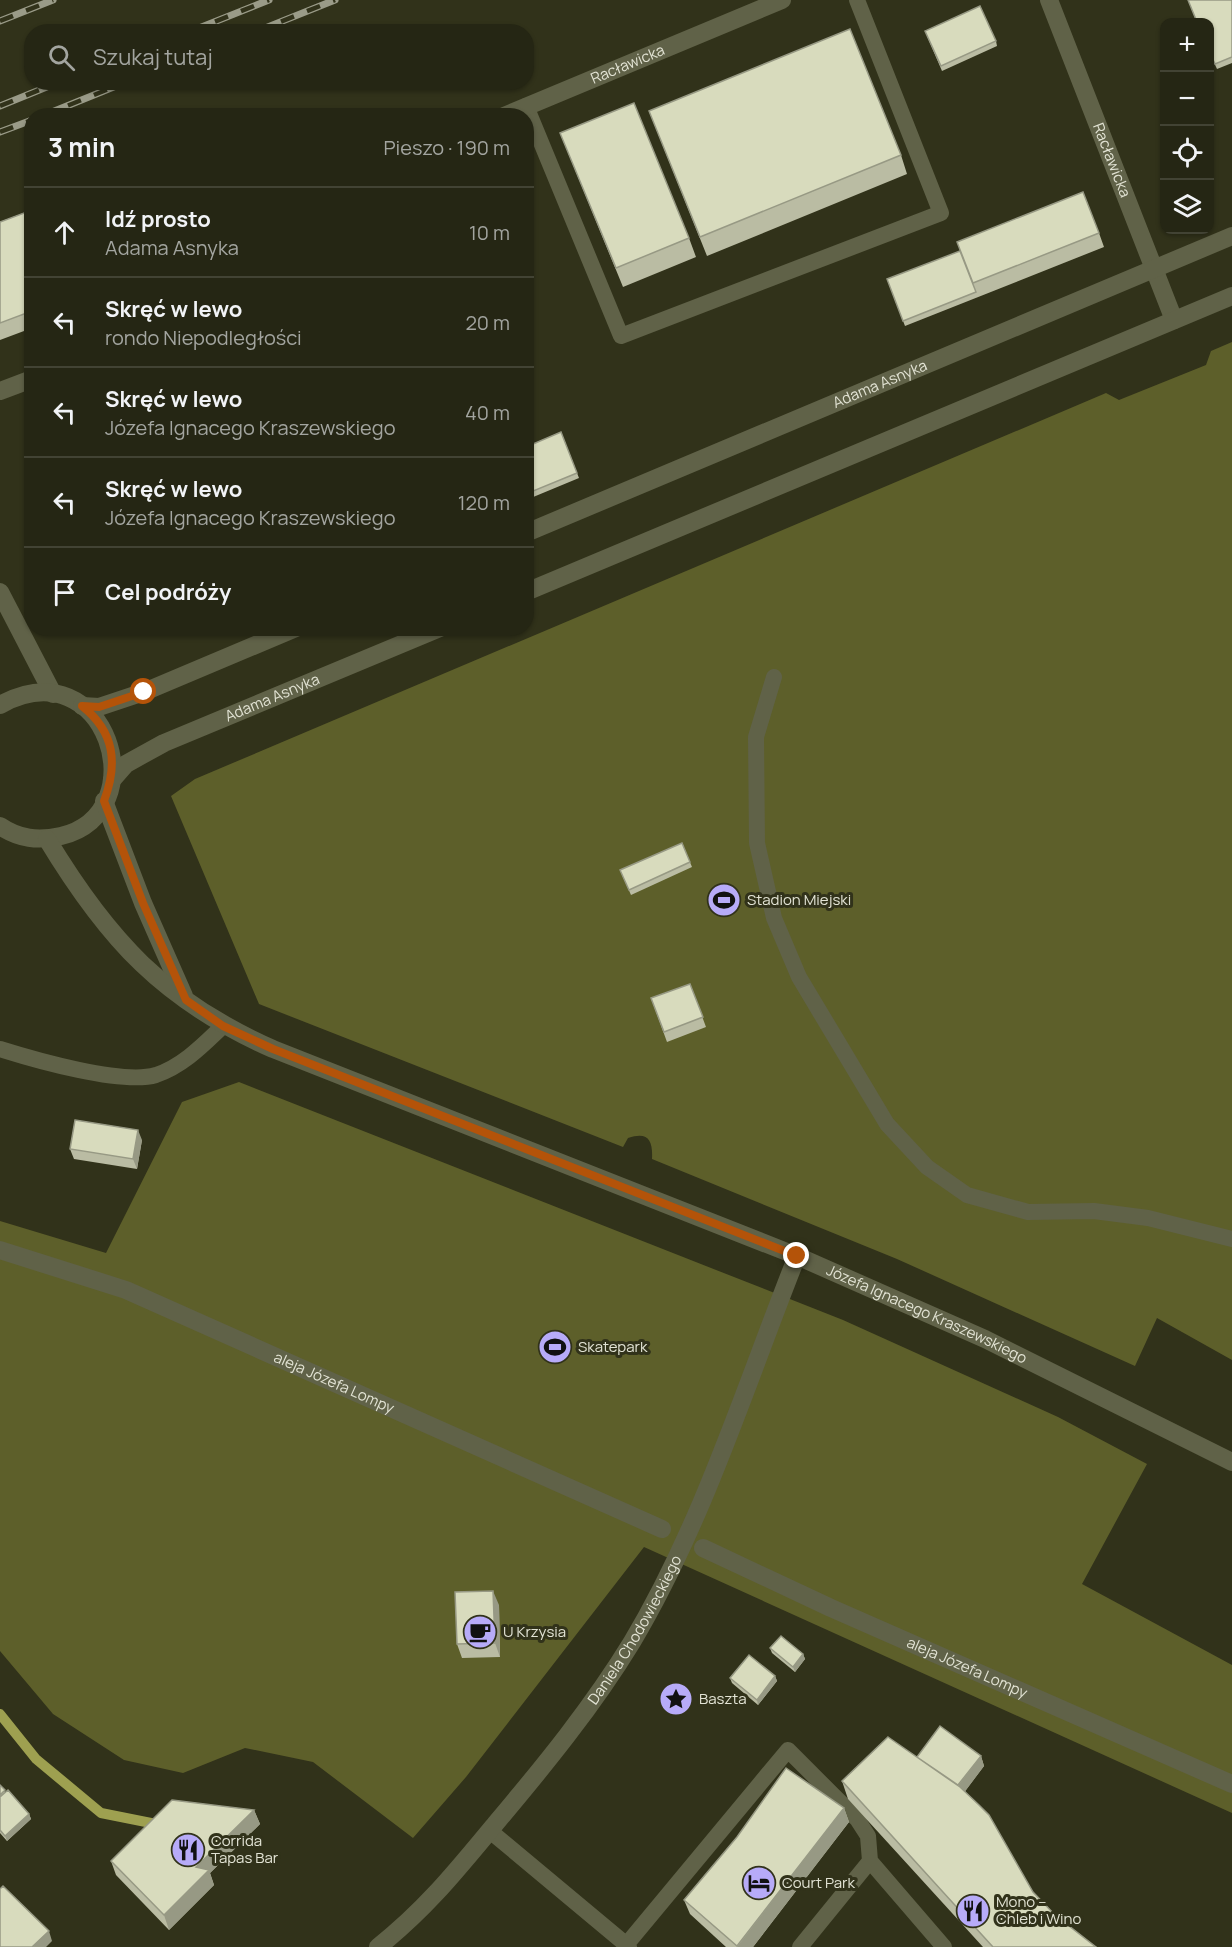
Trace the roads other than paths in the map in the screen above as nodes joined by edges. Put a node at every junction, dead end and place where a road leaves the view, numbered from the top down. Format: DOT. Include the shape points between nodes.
graph roads {
  1 [pos="782,0"];
  2 [pos="857,0"];
  3 [pos="1049,0"];
  4 [pos="526,106"];
  5 [pos="522,108"];
  6 [pos="534,125"];
  7 [pos="1232,236"];
  8 [pos="1153,269"];
  9 [pos="1232,296"];
  10 [pos="1173,320"];
  11 [pos="24,382"];
  12 [pos="0,391"];
  13 [pos="534,530"];
  14 [pos="534,589"];
  15 [pos="0,592"];
  16 [pos="277,636"];
  17 [pos="421,636"];
  18 [pos="774,677"];
  19 [pos="53,694"];
  20 [pos="0,705"];
  21 [pos="82,706"];
  22 [pos="112,780"];
  23 [pos="104,801"];
  24 [pos="3,831"];
  25 [pos="47,839"];
  26 [pos="186,1000"];
  27 [pos="223,1026"];
  28 [pos="0,1049"];
  29 [pos="1232,1239"];
  30 [pos="0,1250"];
  31 [pos="797,1256"];
  32 [pos="1232,1462"];
  33 [pos="662,1529"];
  34 [pos="703,1548"];
  35 [pos="1232,1784"];
  36 [pos="490,1831"];
  37 [pos="870,1861"];
  38 [pos="628,1946"];
  39 [pos="378,1947"];
  40 [pos="800,1947"];
  41 [pos="944,1947"];
  1 -- 4 [label="street, Racławicka"];
  2 -- 6 [label="lane" via="941,213 621,336"];
  3 -- 8 [label="street, Racławicka"];
  4 -- 5 [label="street, Racławicka"];
  7 -- 8 [label="street, Adama Asnyka"];
  8 -- 10 [label="street, Racławicka"];
  8 -- 13 [label="street, Adama Asnyka"];
  9 -- 10 [label="street"];
  10 -- 14 [label="street"];
  11 -- 12 [label="street"];
  15 -- 19 [label="street"];
  16 -- 21 [label="street" via="144,692 99,707"];
  17 -- 22 [label="street, Adama Asnyka" via="164,743 126,764"];
  18 -- 29 [label="lane" via="756,737 757,843 774,918 799,977 887,1124 927,1167 967,1195 1028,1212 1094,1210 1148,1218"];
  19 -- 20 [label="street" via="33,693"];
  19 -- 21 [label="street"];
  21 -- 22 [label="street" via="106,733"];
  22 -- 23 [label="street"];
  23 -- 25 [label="street" via="84,825"];
  23 -- 26 [label="street" via="151,923"];
  24 -- 25 [label="street"];
  25 -- 26 [label="street, Józefa Ignacego Kraszewskiego" via="107,927 146,969"];
  26 -- 27 [label="street, Józefa Ignacego Kraszewskiego"];
  27 -- 28 [label="lane" via="194,1053 154,1075 131,1077 94,1072"];
  27 -- 31 [label="street, Józefa Ignacego Kraszewskiego"];
  30 -- 33 [label="street, aleja Józefa Lompy" via="126,1290"];
  31 -- 32 [label="street, Józefa Ignacego Kraszewskiego" via="985,1339"];
  31 -- 36 [label="street, Daniela Chodowieckiego" via="685,1540 659,1592 631,1643 590,1703"];
  34 -- 35 [label="street, aleja Józefa Lompy"];
  36 -- 38 [label="lane"];
  36 -- 39 [label="street, Daniela Chodowieckiego" via="447,1884"];
  37 -- 38 [label="lane" via="868,1836 857,1819 788,1750"];
  37 -- 40 [label="lane"];
  37 -- 41 [label="lane"];
}
